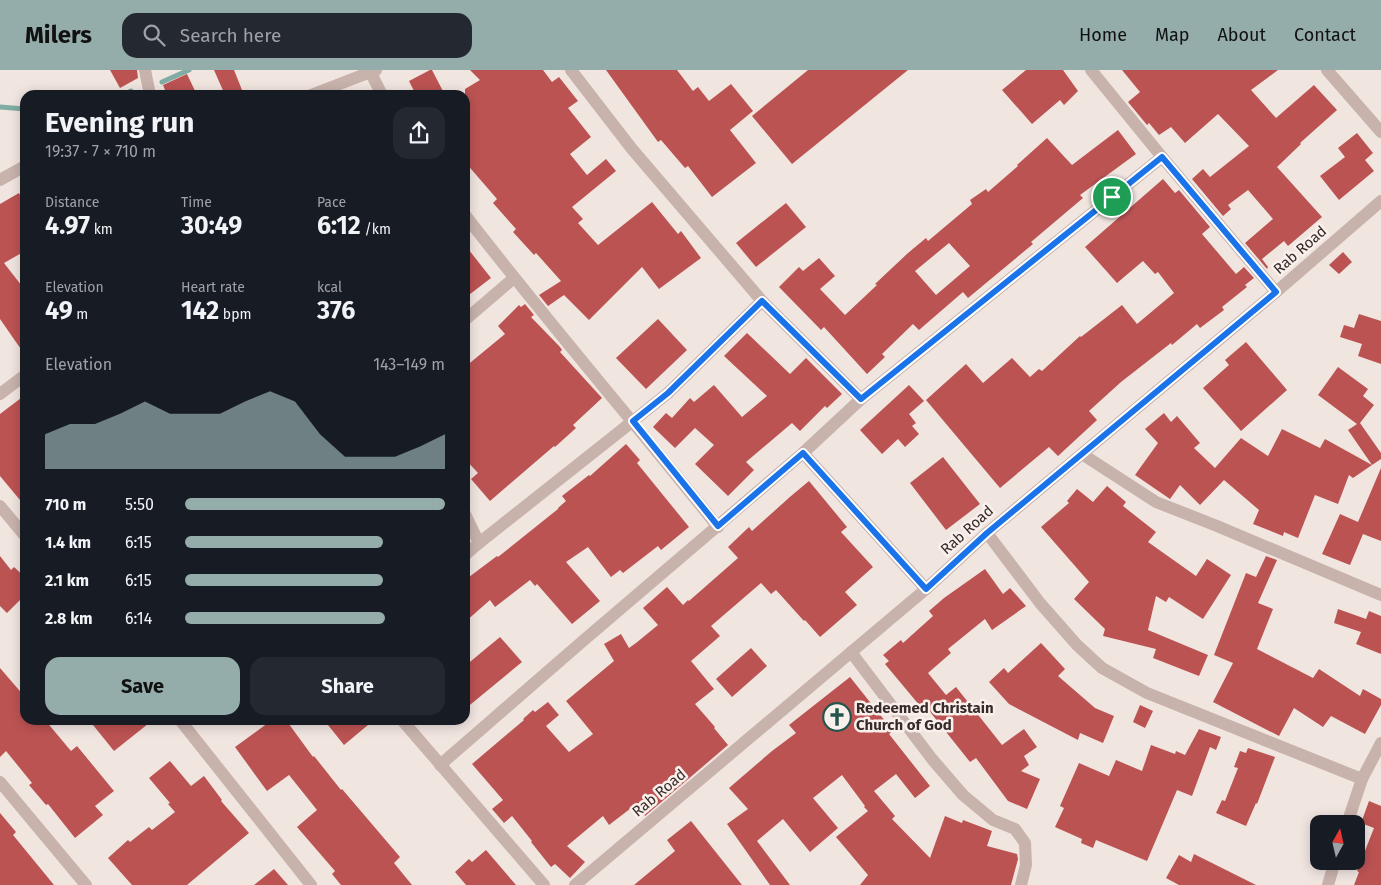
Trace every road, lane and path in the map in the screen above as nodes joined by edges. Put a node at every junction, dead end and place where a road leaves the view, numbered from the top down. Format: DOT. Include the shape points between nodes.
graph roads {
  1 [pos="146,70"];
  2 [pos="572,70"];
  3 [pos="1091,70"];
  4 [pos="1328,70"];
  5 [pos="373,71"];
  6 [pos="149,90"];
  7 [pos="324,90"];
  8 [pos="380,90"];
  9 [pos="1381,132"];
  10 [pos="1162,157"];
  11 [pos="20,169"];
  12 [pos="0,180"];
  13 [pos="1381,201"];
  14 [pos="470,221"];
  15 [pos="514,278"];
  16 [pos="1276,292"];
  17 [pos="762,301"];
  18 [pos="470,316"];
  19 [pos="20,380"];
  20 [pos="0,394"];
  21 [pos="861,399"];
  22 [pos="633,421"];
  23 [pos="803,453"];
  24 [pos="1082,454"];
  25 [pos="0,506"];
  26 [pos="470,524"];
  27 [pos="718,526"];
  28 [pos="20,530"];
  29 [pos="987,533"];
  30 [pos="479,543"];
  31 [pos="470,551"];
  32 [pos="926,589"];
  33 [pos="1381,596"];
  34 [pos="851,652"];
  35 [pos="184,725"];
  36 [pos="406,725"];
  37 [pos="1381,743"];
  38 [pos="440,765"];
  39 [pos="1362,779"];
  40 [pos="0,782"];
  41 [pos="1351,815"];
  42 [pos="1332,870"];
  43 [pos="1022,884"];
  44 [pos="86,885"];
  45 [pos="311,885"];
  46 [pos="544,885"];
  47 [pos="575,885"];
  48 [pos="1328,885"];
  1 -- 6 [label="street"];
  2 -- 17 [label="street" via="632,149"];
  3 -- 10 [label="street"];
  4 -- 9 [label="street"];
  5 -- 7 [label="street"];
  5 -- 8 [label="street"];
  10 -- 16 [label="street"];
  10 -- 21 [label="street"];
  11 -- 12 [label="street"];
  13 -- 16 [label="street, Rab Road"];
  14 -- 15 [label="street"];
  15 -- 18 [label="street"];
  15 -- 22 [label="street"];
  16 -- 24 [label="street, Rab Road"];
  17 -- 21 [label="street"];
  17 -- 22 [label="street" via="668,393"];
  19 -- 20 [label="street"];
  21 -- 23 [label="street"];
  22 -- 27 [label="street"];
  22 -- 30 [label="street"];
  23 -- 27 [label="street"];
  23 -- 32 [label="street"];
  24 -- 29 [label="street, Rab Road"];
  24 -- 33 [label="street" via="1156,502"];
  25 -- 28 [label="street"];
  26 -- 30 [label="street"];
  27 -- 38 [label="street"];
  29 -- 32 [label="street, Rab Road"];
  29 -- 39 [label="street" via="1040,603 1102,668 1147,692"];
  30 -- 31 [label="street"];
  32 -- 34 [label="street, Rab Road"];
  34 -- 43 [label="street" via="963,795 993,820 1015,829 1025,843 1026,865"];
  34 -- 47 [label="street, Rab Road"];
  35 -- 45 [label="street"];
  36 -- 38 [label="street"];
  37 -- 39 [label="street"];
  38 -- 46 [label="street"];
  39 -- 41 [label="street"];
  40 -- 44 [label="street"];
  42 -- 48 [label="street"];
}
